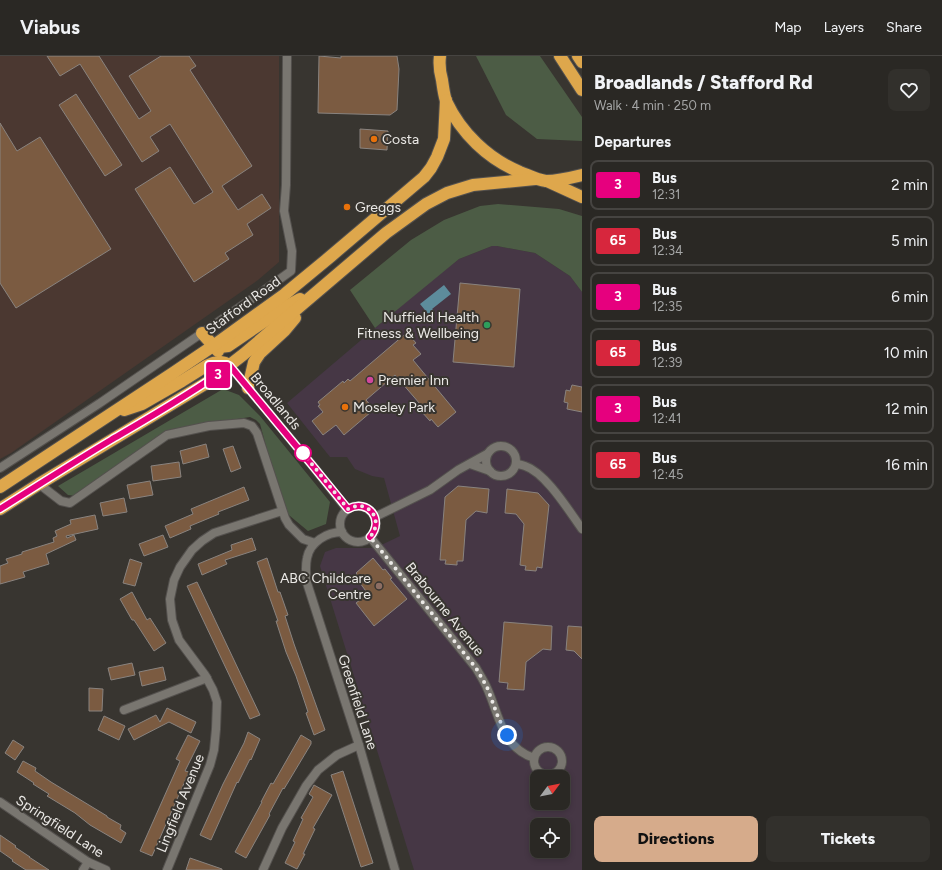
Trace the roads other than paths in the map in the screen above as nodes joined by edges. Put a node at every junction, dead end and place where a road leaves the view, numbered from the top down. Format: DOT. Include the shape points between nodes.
graph roads {
  1 [pos="287,56"];
  2 [pos="560,56"];
  3 [pos="578,56"];
  4 [pos="439,57"];
  5 [pos="582,62"];
  6 [pos="582,90"];
  7 [pos="446,100"];
  8 [pos="582,175"];
  9 [pos="540,180"];
  10 [pos="582,197"];
  11 [pos="322,287"];
  12 [pos="202,332"];
  13 [pos="213,346"];
  14 [pos="230,366"];
  15 [pos="248,388"];
  16 [pos="106,417"];
  17 [pos="487,454"];
  18 [pos="470,464"];
  19 [pos="516,464"];
  20 [pos="0,468"];
  21 [pos="490,471"];
  22 [pos="39,484"];
  23 [pos="0,487"];
  24 [pos="0,509"];
  25 [pos="348,509"];
  26 [pos="282,511"];
  27 [pos="374,517"];
  28 [pos="582,529"];
  29 [pos="342,532"];
  30 [pos="370,537"];
  31 [pos="315,543"];
  32 [pos="207,678"];
  33 [pos="124,710"];
  34 [pos="359,745"];
  35 [pos="534,758"];
  36 [pos="0,802"];
  37 [pos="88,862"];
  38 [pos="82,870"];
  39 [pos="106,870"];
  40 [pos="167,870"];
  41 [pos="263,870"];
  42 [pos="395,870"];
  1 -- 12 [label="street" via="284,211 292,251 291,271"];
  2 -- 6 [label="highway"];
  3 -- 5 [label="highway"];
  4 -- 7 [label="highway"];
  7 -- 9 [label="highway" via="455,118 484,151 513,169"];
  7 -- 13 [label="highway, Stafford Road" via="444,139 437,158 424,177 306,278"];
  8 -- 9 [label="highway" via="559,180"];
  9 -- 10 [label="highway"];
  9 -- 11 [label="highway" via="473,185 447,193 426,204 386,233"];
  11 -- 13 [label="highway" via="287,306 228,346"];
  11 -- 14 [label="highway"];
  11 -- 15 [label="highway" via="285,330 260,353 254,362"];
  12 -- 13 [label="highway"];
  12 -- 20 [label="street"];
  13 -- 14 [label="highway"];
  13 -- 16 [label="highway, Stafford Road"];
  14 -- 15 [label="street, Broadlands"];
  14 -- 16 [label="highway" via="220,362 213,363 142,404"];
  14 -- 22 [label="highway" via="186,396"];
  15 -- 25 [label="street, Broadlands"];
  16 -- 23 [label="highway, Stafford Road"];
  17 -- 18 [label="street"];
  17 -- 19 [label="street" via="495,447 508,448 515,455"];
  17 -- 21 [label="street" via="486,462"];
  18 -- 21 [label="street"];
  18 -- 27 [label="street" via="430,490"];
  19 -- 21 [label="street" via="513,470 503,476"];
  19 -- 28 [label="street" via="525,466 548,483"];
  22 -- 24 [label="highway"];
  22 -- 26 [label="street" via="61,501 70,503 167,435 209,426 244,423 252,426 257,433"];
  25 -- 27 [label="street" via="363,506 372,512"];
  25 -- 29 [label="street" via="340,522"];
  26 -- 31 [label="street" via="289,525 303,540"];
  26 -- 32 [label="street, Lingfield Avenue" via="214,533 192,550 174,580 170,599 172,620 179,640"];
  27 -- 30 [label="street" via="375,528"];
  29 -- 30 [label="street" via="355,541"];
  29 -- 31 [label="street" via="334,532"];
  30 -- 35 [label="street, Brabourne Avenue" via="476,668 513,745 526,756"];
  31 -- 34 [label="street, Greenfield Lane" via="307,557 307,584"];
  32 -- 33 [label="street"];
  32 -- 40 [label="street, Lingfield Avenue" via="217,702 214,750"];
  34 -- 41 [label="street" via="337,755 318,770 282,828"];
  34 -- 42 [label="street, Greenfield Lane"];
  36 -- 37 [label="street, Springfield Lane"];
  37 -- 38 [label="street"];
  37 -- 39 [label="street, Springfield Lane"];
}
